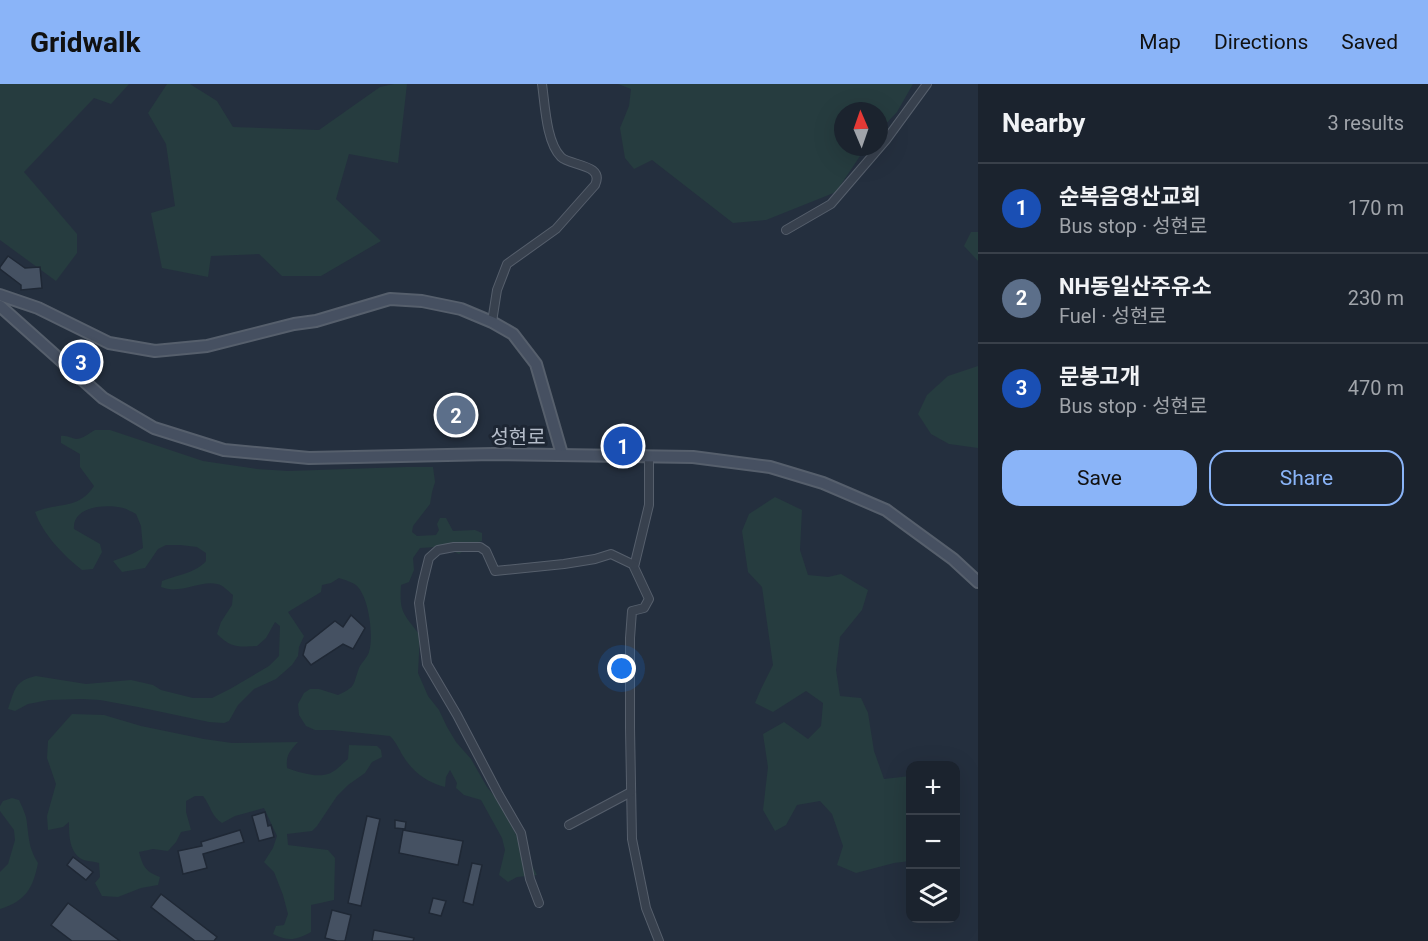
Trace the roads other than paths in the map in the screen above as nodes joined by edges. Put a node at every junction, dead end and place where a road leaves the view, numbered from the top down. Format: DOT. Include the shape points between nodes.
graph roads {
  1 [pos="542,84"];
  2 [pos="927,84"];
  3 [pos="786,230"];
  4 [pos="0,295"];
  5 [pos="0,306"];
  6 [pos="492,322"];
  7 [pos="562,454"];
  8 [pos="649,456"];
  9 [pos="634,565"];
  10 [pos="978,582"];
  11 [pos="631,792"];
  12 [pos="569,825"];
  13 [pos="539,903"];
  14 [pos="659,941"];
  1 -- 6 [label="street" via="548,129 561,158 592,169 597,181 556,229 507,264 497,290"];
  2 -- 3 [label="street" via="831,204"];
  4 -- 6 [label="main road" via="38,308 109,343 155,351 207,346 390,299 461,309"];
  5 -- 7 [label="main road, 성현로" via="103,398 154,428 224,450 309,458"];
  6 -- 7 [label="main road" via="513,334 536,364"];
  7 -- 8 [label="main road, 성현로"];
  8 -- 9 [label="street" via="649,505"];
  8 -- 10 [label="main road, 성현로" via="770,467 823,483 886,510"];
  9 -- 11 [label="street" via="649,599 644,608 632,611"];
  9 -- 13 [label="street" via="611,554 564,564 495,571 486,551 454,547 438,550 429,558 419,603 427,664 521,833"];
  11 -- 12 [label="street"];
  11 -- 14 [label="street" via="632,839 646,908"];
}
